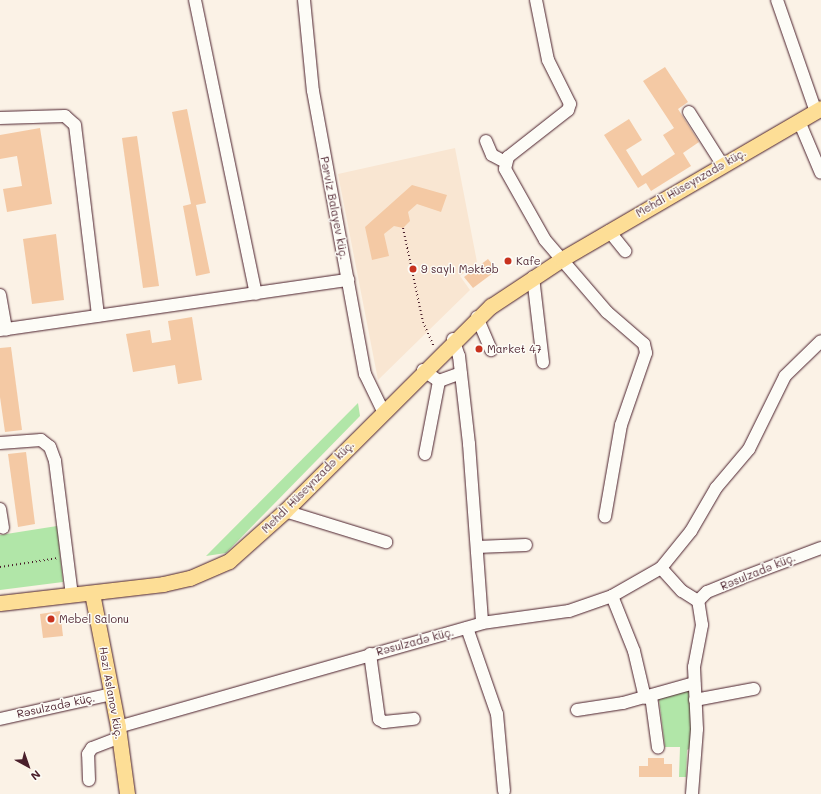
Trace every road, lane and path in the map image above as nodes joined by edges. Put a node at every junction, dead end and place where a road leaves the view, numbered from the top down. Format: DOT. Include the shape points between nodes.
graph roads {
  1 [pos="195,0"];
  2 [pos="304,0"];
  3 [pos="536,0"];
  4 [pos="777,0"];
  5 [pos="818,110"];
  6 [pos="689,112"];
  7 [pos="0,118"];
  8 [pos="799,121"];
  9 [pos="486,140"];
  10 [pos="505,162"];
  11 [pos="722,164"];
  12 [pos="821,172"];
  13 [pos="403,228"];
  14 [pos="609,231"];
  15 [pos="625,251"];
  16 [pos="562,259"];
  17 [pos="532,277"];
  18 [pos="348,280"];
  19 [pos="256,294"];
  20 [pos="0,295"];
  21 [pos="98,316"];
  22 [pos="476,317"];
  23 [pos="3,329"];
  24 [pos="453,339"];
  25 [pos="821,341"];
  26 [pos="491,350"];
  27 [pos="439,354"];
  28 [pos="543,362"];
  29 [pos="423,370"];
  30 [pos="461,373"];
  31 [pos="439,380"];
  32 [pos="383,412"];
  33 [pos="0,443"];
  34 [pos="425,454"];
  35 [pos="0,510"];
  36 [pos="285,511"];
  37 [pos="605,517"];
  38 [pos="3,528"];
  39 [pos="386,542"];
  40 [pos="526,545"];
  41 [pos="477,547"];
  42 [pos="821,548"];
  43 [pos="61,558"];
  44 [pos="0,567"];
  45 [pos="661,568"];
  46 [pos="92,593"];
  47 [pos="72,596"];
  48 [pos="612,596"];
  49 [pos="698,601"];
  50 [pos="0,603"];
  51 [pos="482,623"];
  52 [pos="467,628"];
  53 [pos="370,654"];
  54 [pos="694,683"];
  55 [pos="754,689"];
  56 [pos="112,694"];
  57 [pos="648,697"];
  58 [pos="695,700"];
  59 [pos="577,710"];
  60 [pos="0,719"];
  61 [pos="414,719"];
  62 [pos="119,732"];
  63 [pos="658,748"];
  64 [pos="89,780"];
  65 [pos="504,791"];
  66 [pos="127,794"];
  67 [pos="692,794"];
  1 -- 19 [label="street" via="199,5"];
  2 -- 18 [label="street, Pərviz Balayev küç." via="312,91"];
  3 -- 10 [label="street" via="548,60 570,104 568,110"];
  4 -- 5 [label="street"];
  5 -- 8 [label="main road, Mehdi Hüseynzadə küç."];
  6 -- 11 [label="street"];
  7 -- 21 [label="street" via="65,116 75,125"];
  8 -- 11 [label="main road, Mehdi Hüseynzadə küç."];
  8 -- 12 [label="street"];
  9 -- 10 [label="street" via="492,155"];
  10 -- 16 [label="street" via="505,168 536,228"];
  11 -- 14 [label="main road, Mehdi Hüseynzadə küç."];
  13 -- 27 [label="path" via="427,336"];
  14 -- 15 [label="street"];
  14 -- 16 [label="main road, Mehdi Hüseynzadə küç."];
  16 -- 17 [label="main road, Mehdi Hüseynzadə küç."];
  16 -- 37 [label="street" via="607,312 644,344 646,354 622,425"];
  17 -- 22 [label="main road, Mehdi Hüseynzadə küç."];
  17 -- 28 [label="street"];
  18 -- 19 [label="street"];
  18 -- 32 [label="street, Pərviz Balayev küç." via="366,374"];
  19 -- 21 [label="street"];
  20 -- 23 [label="street"];
  21 -- 23 [label="street"];
  22 -- 24 [label="main road, Mehdi Hüseynzadə küç."];
  22 -- 26 [label="street"];
  24 -- 27 [label="main road, Mehdi Hüseynzadə küç."];
  24 -- 30 [label="street"];
  25 -- 45 [label="street" via="785,376 749,449 716,488 691,531"];
  27 -- 29 [label="main road, Mehdi Hüseynzadə küç."];
  29 -- 31 [label="street"];
  29 -- 32 [label="main road, Mehdi Hüseynzadə küç."];
  30 -- 31 [label="street"];
  30 -- 41 [label="street"];
  31 -- 34 [label="street"];
  32 -- 36 [label="main road, Mehdi Hüseynzadə küç."];
  33 -- 47 [label="street" via="41,440 50,447 55,460"];
  35 -- 38 [label="street"];
  36 -- 39 [label="street"];
  36 -- 46 [label="main road, Mehdi Hüseynzadə küç." via="244,550 215,569 163,584"];
  40 -- 41 [label="street"];
  41 -- 51 [label="street"];
  42 -- 49 [label="street, Rəsulzadə küç." via="708,592"];
  43 -- 44 [label="path"];
  45 -- 48 [label="street, Rəsulzadə küç."];
  45 -- 49 [label="street" via="682,591"];
  46 -- 47 [label="main road, Mehdi Hüseynzadə küç."];
  46 -- 56 [label="main road, Həzi Aslanov küç."];
  47 -- 50 [label="main road, Mehdi Hüseynzadə küç."];
  48 -- 51 [label="street, Rəsulzadə küç." via="569,610"];
  48 -- 57 [label="street" via="634,651"];
  49 -- 54 [label="street" via="702,625"];
  51 -- 52 [label="street, Rəsulzadə küç."];
  52 -- 53 [label="street, Rəsulzadə küç."];
  52 -- 65 [label="street" via="497,714"];
  53 -- 61 [label="street" via="379,719 384,722"];
  53 -- 62 [label="street, Rəsulzadə küç."];
  54 -- 57 [label="street"];
  54 -- 58 [label="street"];
  55 -- 58 [label="street"];
  56 -- 60 [label="street, Rəsulzadə küç."];
  56 -- 62 [label="main road, Həzi Aslanov küç."];
  57 -- 59 [label="street"];
  57 -- 63 [label="street"];
  58 -- 67 [label="street" via="697,743"];
  62 -- 64 [label="street, Rəsulzadə küç." via="92,748 88,754"];
  62 -- 66 [label="main road, Həzi Aslanov küç."];
}
